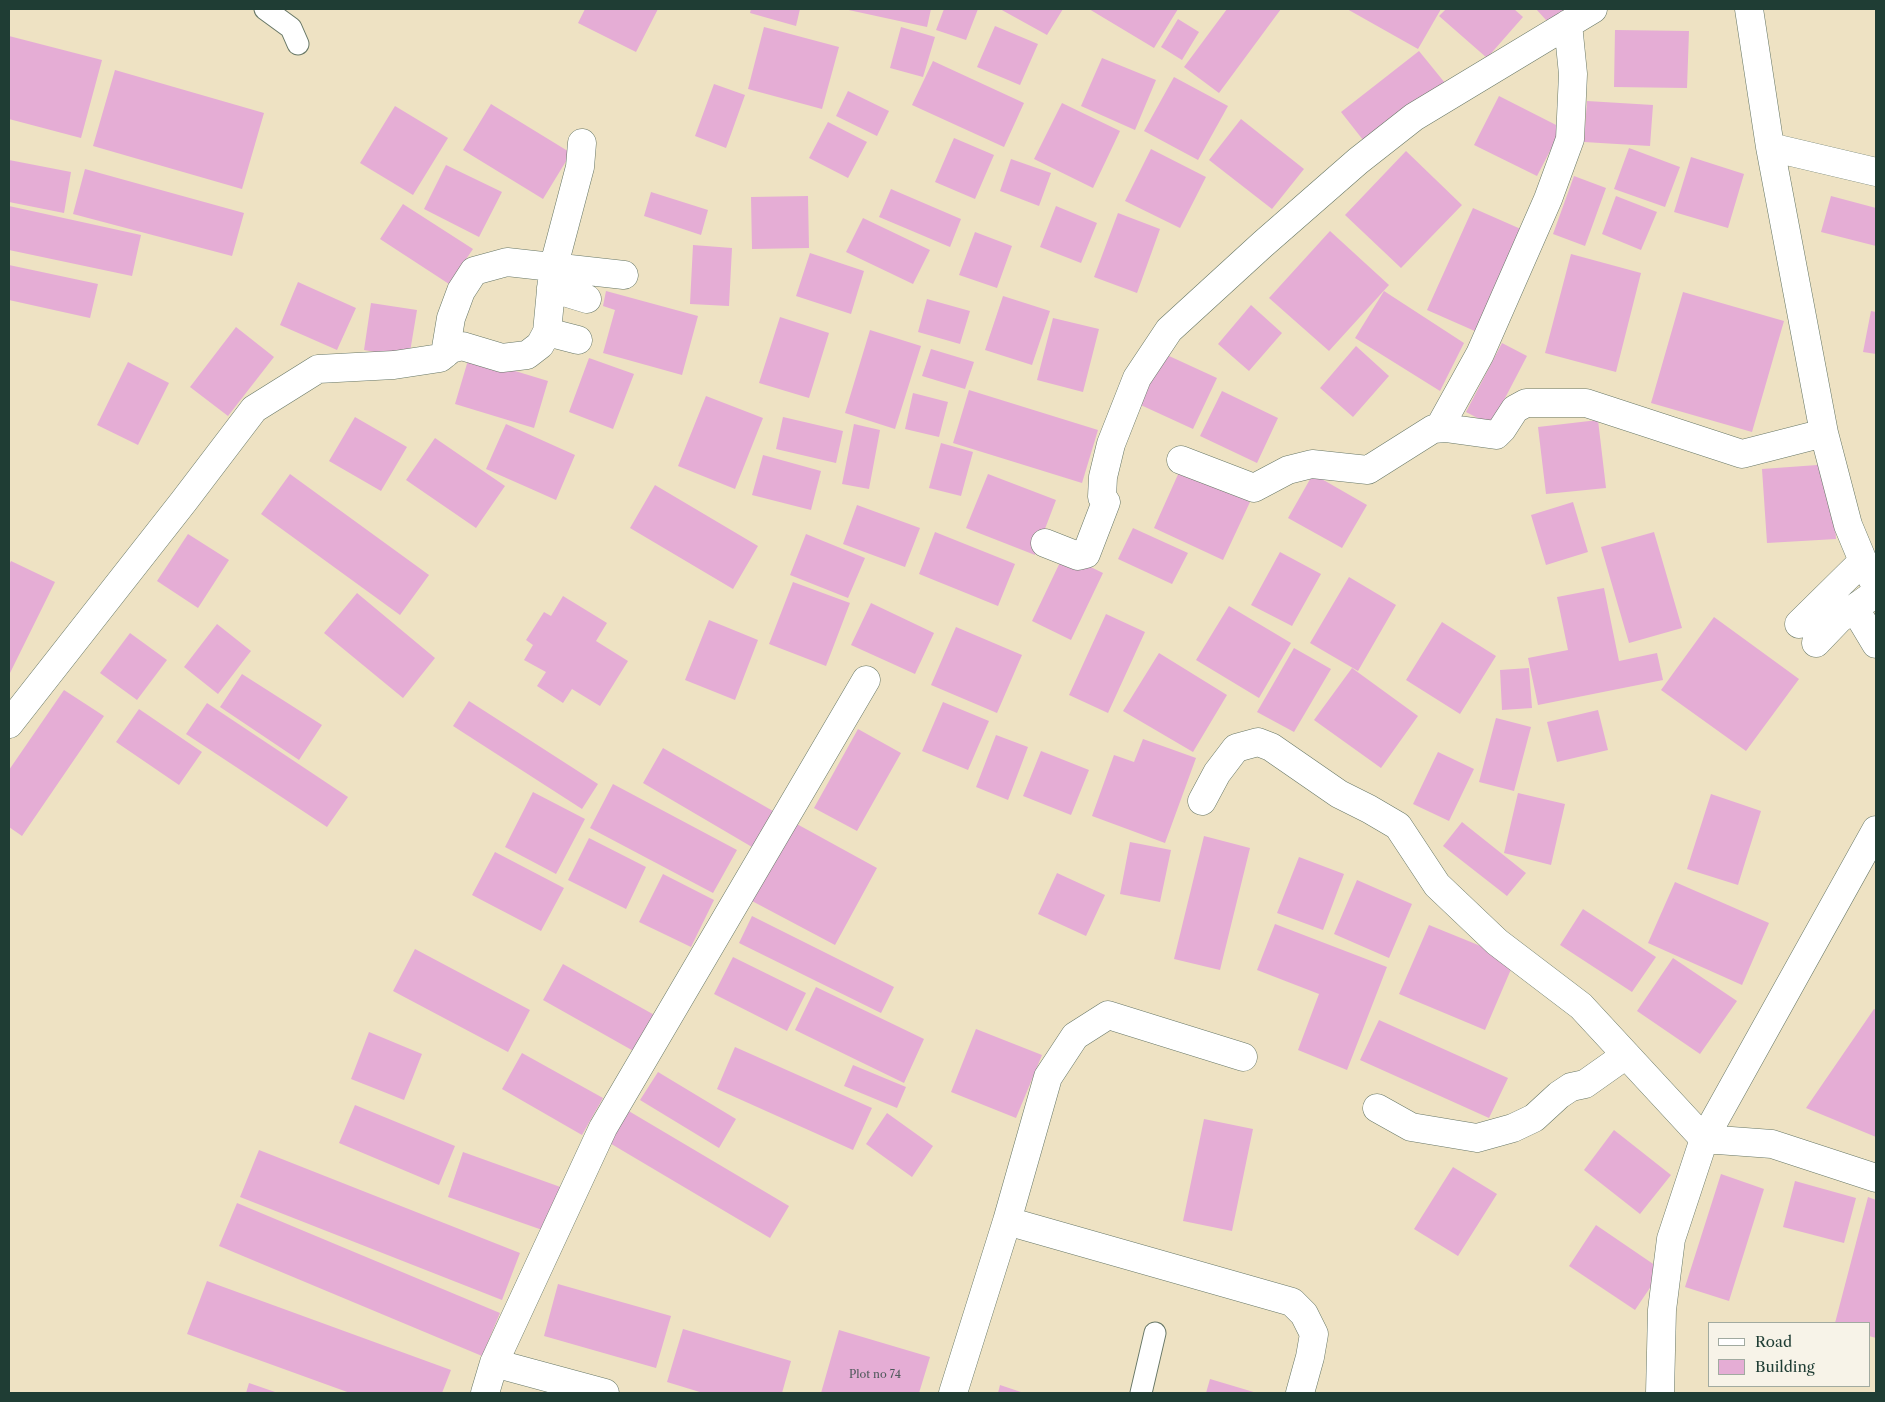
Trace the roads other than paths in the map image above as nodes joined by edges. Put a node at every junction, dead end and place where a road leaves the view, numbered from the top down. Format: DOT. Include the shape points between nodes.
graph roads {
  1 [pos="265,9"];
  2 [pos="1593,9"];
  3 [pos="1749,9"];
  4 [pos="1568,24"];
  5 [pos="298,44"];
  6 [pos="582,143"];
  7 [pos="1770,147"];
  8 [pos="1876,172"];
  9 [pos="624,275"];
  10 [pos="552,278"];
  11 [pos="587,299"];
  12 [pos="547,332"];
  13 [pos="578,340"];
  14 [pos="445,354"];
  15 [pos="1439,428"];
  16 [pos="1824,433"];
  17 [pos="1181,460"];
  18 [pos="1045,544"];
  19 [pos="1863,562"];
  20 [pos="1876,586"];
  21 [pos="1866,601"];
  22 [pos="1876,644"];
  23 [pos="866,680"];
  24 [pos="9,724"];
  25 [pos="1202,801"];
  26 [pos="1876,830"];
  27 [pos="1626,1055"];
  28 [pos="1243,1057"];
  29 [pos="1377,1108"];
  30 [pos="1704,1139"];
  31 [pos="1876,1178"];
  32 [pos="1008,1221"];
  33 [pos="1155,1333"];
  34 [pos="494,1363"];
  35 [pos="485,1393"];
  36 [pos="605,1393"];
  37 [pos="953,1393"];
  38 [pos="1141,1393"];
  39 [pos="1300,1393"];
  40 [pos="1660,1393"];
  1 -- 5 [label="lane" via="291,28"];
  2 -- 4 [label="street"];
  3 -- 7 [label="street"];
  4 -- 15 [label="street" via="1572,74 1570,140 1548,199 1480,354"];
  4 -- 18 [label="street" via="1414,117 1350,167 1169,330 1137,378 1111,444 1103,478 1102,497 1106,502 1086,554 1078,556"];
  6 -- 10 [label="street" via="580,167"];
  7 -- 8 [label="street"];
  7 -- 16 [label="street"];
  9 -- 10 [label="street"];
  10 -- 11 [label="street"];
  10 -- 12 [label="street"];
  10 -- 14 [label="street" via="508,262 474,271 461,291 451,318"];
  12 -- 13 [label="street"];
  12 -- 14 [label="street" via="540,345 527,355 502,358 462,346"];
  14 -- 24 [label="street" via="440,358 394,365 318,369 254,409"];
  15 -- 16 [label="street" via="1496,435 1515,409 1526,403 1586,403 1742,454"];
  15 -- 17 [label="street" via="1368,470 1312,464 1288,470 1254,488"];
  16 -- 19 [label="street" via="1848,524"];
  19 -- 20 [label="street"];
  19 -- 21 [label="street" via="1808,634"];
  21 -- 22 [label="street"];
  23 -- 34 [label="street" via="603,1128"];
  25 -- 27 [label="street" via="1236,748 1258,742 1271,746 1339,794 1398,826 1437,886 1497,942 1581,1006"];
  26 -- 30 [label="street"];
  27 -- 29 [label="street" via="1586,1084 1571,1087 1559,1095 1534,1118 1477,1138 1411,1127"];
  27 -- 30 [label="street"];
  28 -- 32 [label="street" via="1108,1015 1075,1036 1048,1077"];
  30 -- 31 [label="street" via="1772,1144"];
  30 -- 40 [label="street" via="1671,1239 1662,1310"];
  32 -- 37 [label="street"];
  32 -- 39 [label="street" via="1292,1302 1304,1314 1314,1334"];
  33 -- 38 [label="lane"];
  34 -- 35 [label="street"];
  34 -- 36 [label="street"];
}
